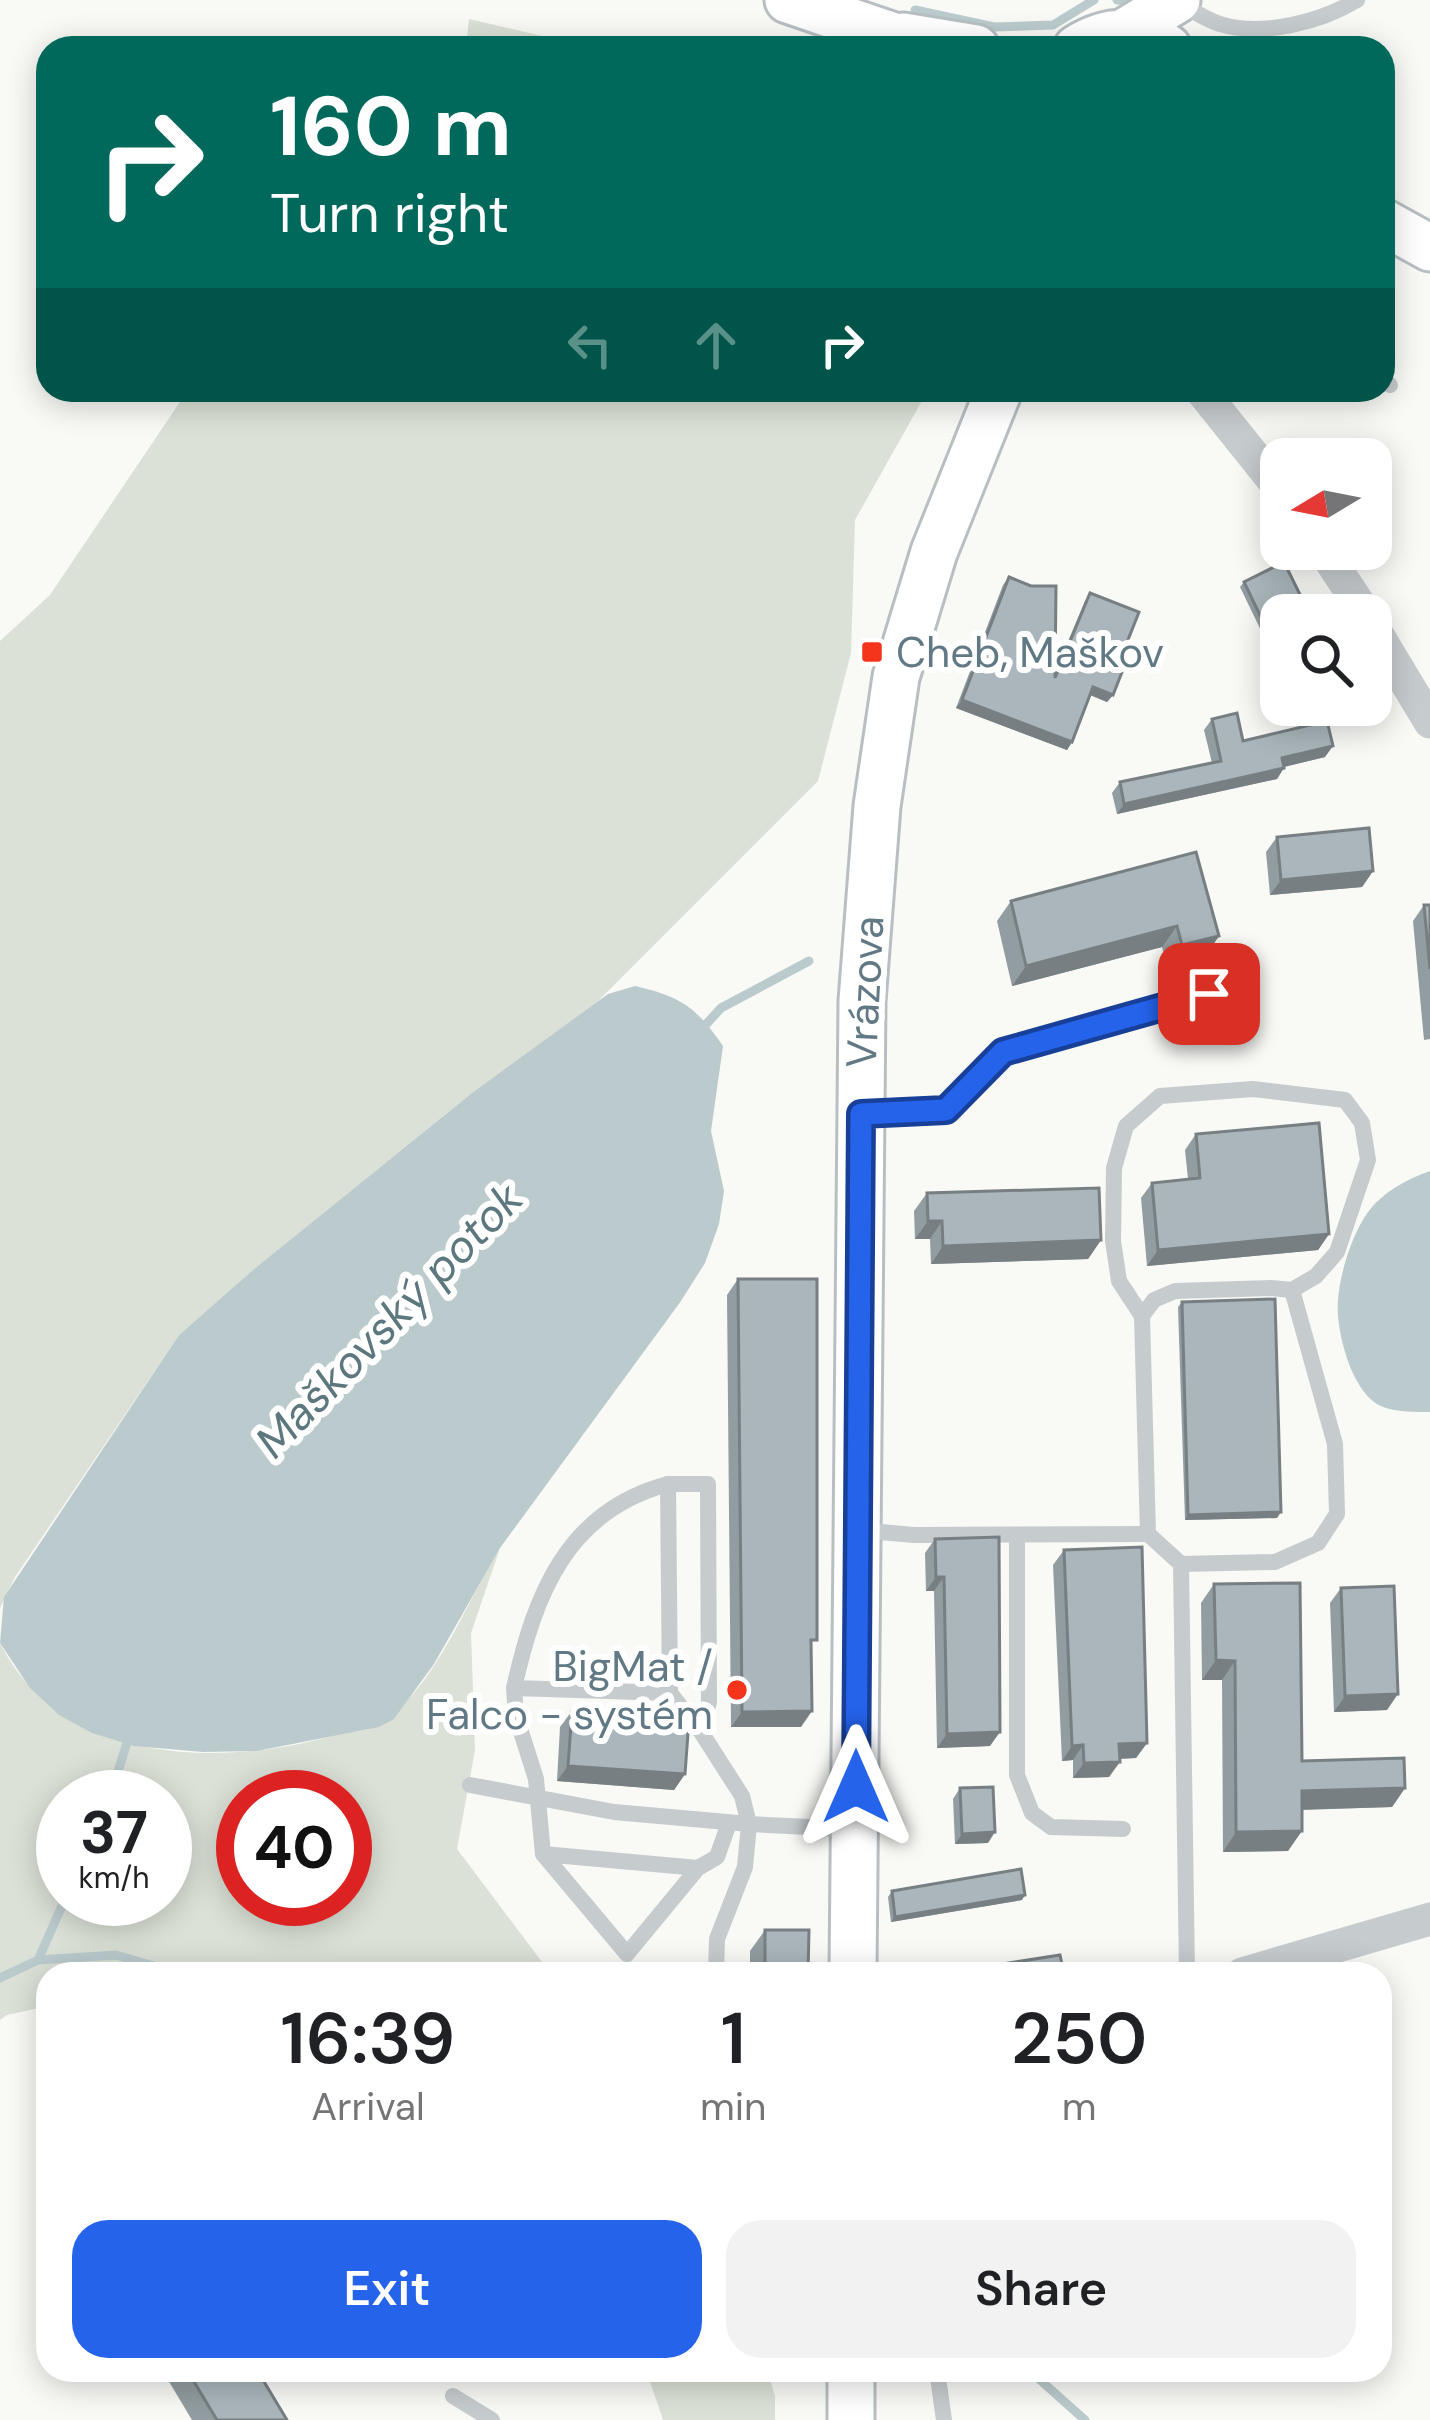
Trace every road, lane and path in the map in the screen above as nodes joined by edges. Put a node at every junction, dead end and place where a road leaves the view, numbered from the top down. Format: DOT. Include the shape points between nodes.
graph roads {
  1 [pos="788,0"];
  2 [pos="1357,0"];
  3 [pos="1177,1"];
  4 [pos="1124,32"];
  5 [pos="897,36"];
  6 [pos="1103,36"];
  7 [pos="1147,36"];
  8 [pos="1173,36"];
  9 [pos="1395,228"];
  10 [pos="1430,248"];
  11 [pos="994,402"];
  12 [pos="1211,402"];
  13 [pos="1260,463"];
  14 [pos="1392,659"];
  15 [pos="1430,722"];
  16 [pos="1250,982"];
  17 [pos="861,1114"];
  18 [pos="1292,1291"];
  19 [pos="1142,1316"];
  20 [pos="668,1484"];
  21 [pos="857,1530"];
  22 [pos="1148,1534"];
  23 [pos="1017,1535"];
  24 [pos="1181,1564"];
  25 [pos="514,1688"];
  26 [pos="670,1693"];
  27 [pos="701,1732"];
  28 [pos="470,1785"];
  29 [pos="537,1799"];
  30 [pos="729,1822"];
  31 [pos="749,1824"];
  32 [pos="856,1829"];
  33 [pos="1123,1829"];
  34 [pos="543,1854"];
  35 [pos="698,1868"];
  36 [pos="1430,1919"];
  37 [pos="716,1962"];
  38 [pos="853,1962"];
  39 [pos="1186,1962"];
  40 [pos="1283,1962"];
  41 [pos="851,2382"];
  42 [pos="939,2382"];
  43 [pos="453,2396"];
  44 [pos="492,2420"];
  45 [pos="851,2420"];
  46 [pos="944,2420"];
  1 -- 5 [label="street"];
  2 -- 3 [label="lane" via="1335,14 1272,28 1224,26"];
  3 -- 4 [label="street"];
  3 -- 8 [label="street"];
  4 -- 6 [label="street"];
  4 -- 7 [label="street"];
  9 -- 10 [label="street"];
  11 -- 17 [label="street, Vrázova" via="934,552 896,677 875,827"];
  12 -- 13 [label="street"];
  14 -- 15 [label="street"];
  16 -- 17 [label="lane" via="1003,1052 946,1110"];
  17 -- 21 [label="street, Vrázova"];
  18 -- 19 [label="lane" via="1175,1291"];
  18 -- 19 [label="lane" via="1337,1252 1368,1160 1362,1123 1345,1100 1253,1089 1160,1096 1126,1126 1114,1168 1119,1281"];
  18 -- 24 [label="lane" via="1335,1444 1337,1514 1318,1544 1275,1562"];
  19 -- 22 [label="lane"];
  20 -- 25 [label="lane" via="616,1502 587,1525 527,1630"];
  20 -- 26 [label="lane"];
  20 -- 27 [label="lane" via="708,1484 710,1702"];
  21 -- 23 [label="lane"];
  21 -- 32 [label="street, Vrázova"];
  22 -- 23 [label="lane"];
  22 -- 24 [label="lane"];
  23 -- 33 [label="lane" via="1017,1775 1032,1813 1051,1827"];
  24 -- 39 [label="lane"];
  25 -- 26 [label="lane"];
  25 -- 29 [label="lane"];
  26 -- 27 [label="lane"];
  27 -- 31 [label="lane" via="742,1796"];
  28 -- 29 [label="lane"];
  29 -- 30 [label="lane"];
  29 -- 34 [label="lane"];
  30 -- 31 [label="lane"];
  30 -- 35 [label="lane" via="717,1857"];
  31 -- 32 [label="lane"];
  31 -- 37 [label="lane" via="745,1867 717,1939"];
  32 -- 38 [label="street, Vrázova"];
  34 -- 35 [label="lane"];
  34 -- 35 [label="lane" via="627,1954"];
  36 -- 40 [label="street"];
  41 -- 45 [label="street"];
  42 -- 46 [label="lane"];
  43 -- 44 [label="lane"];
}
